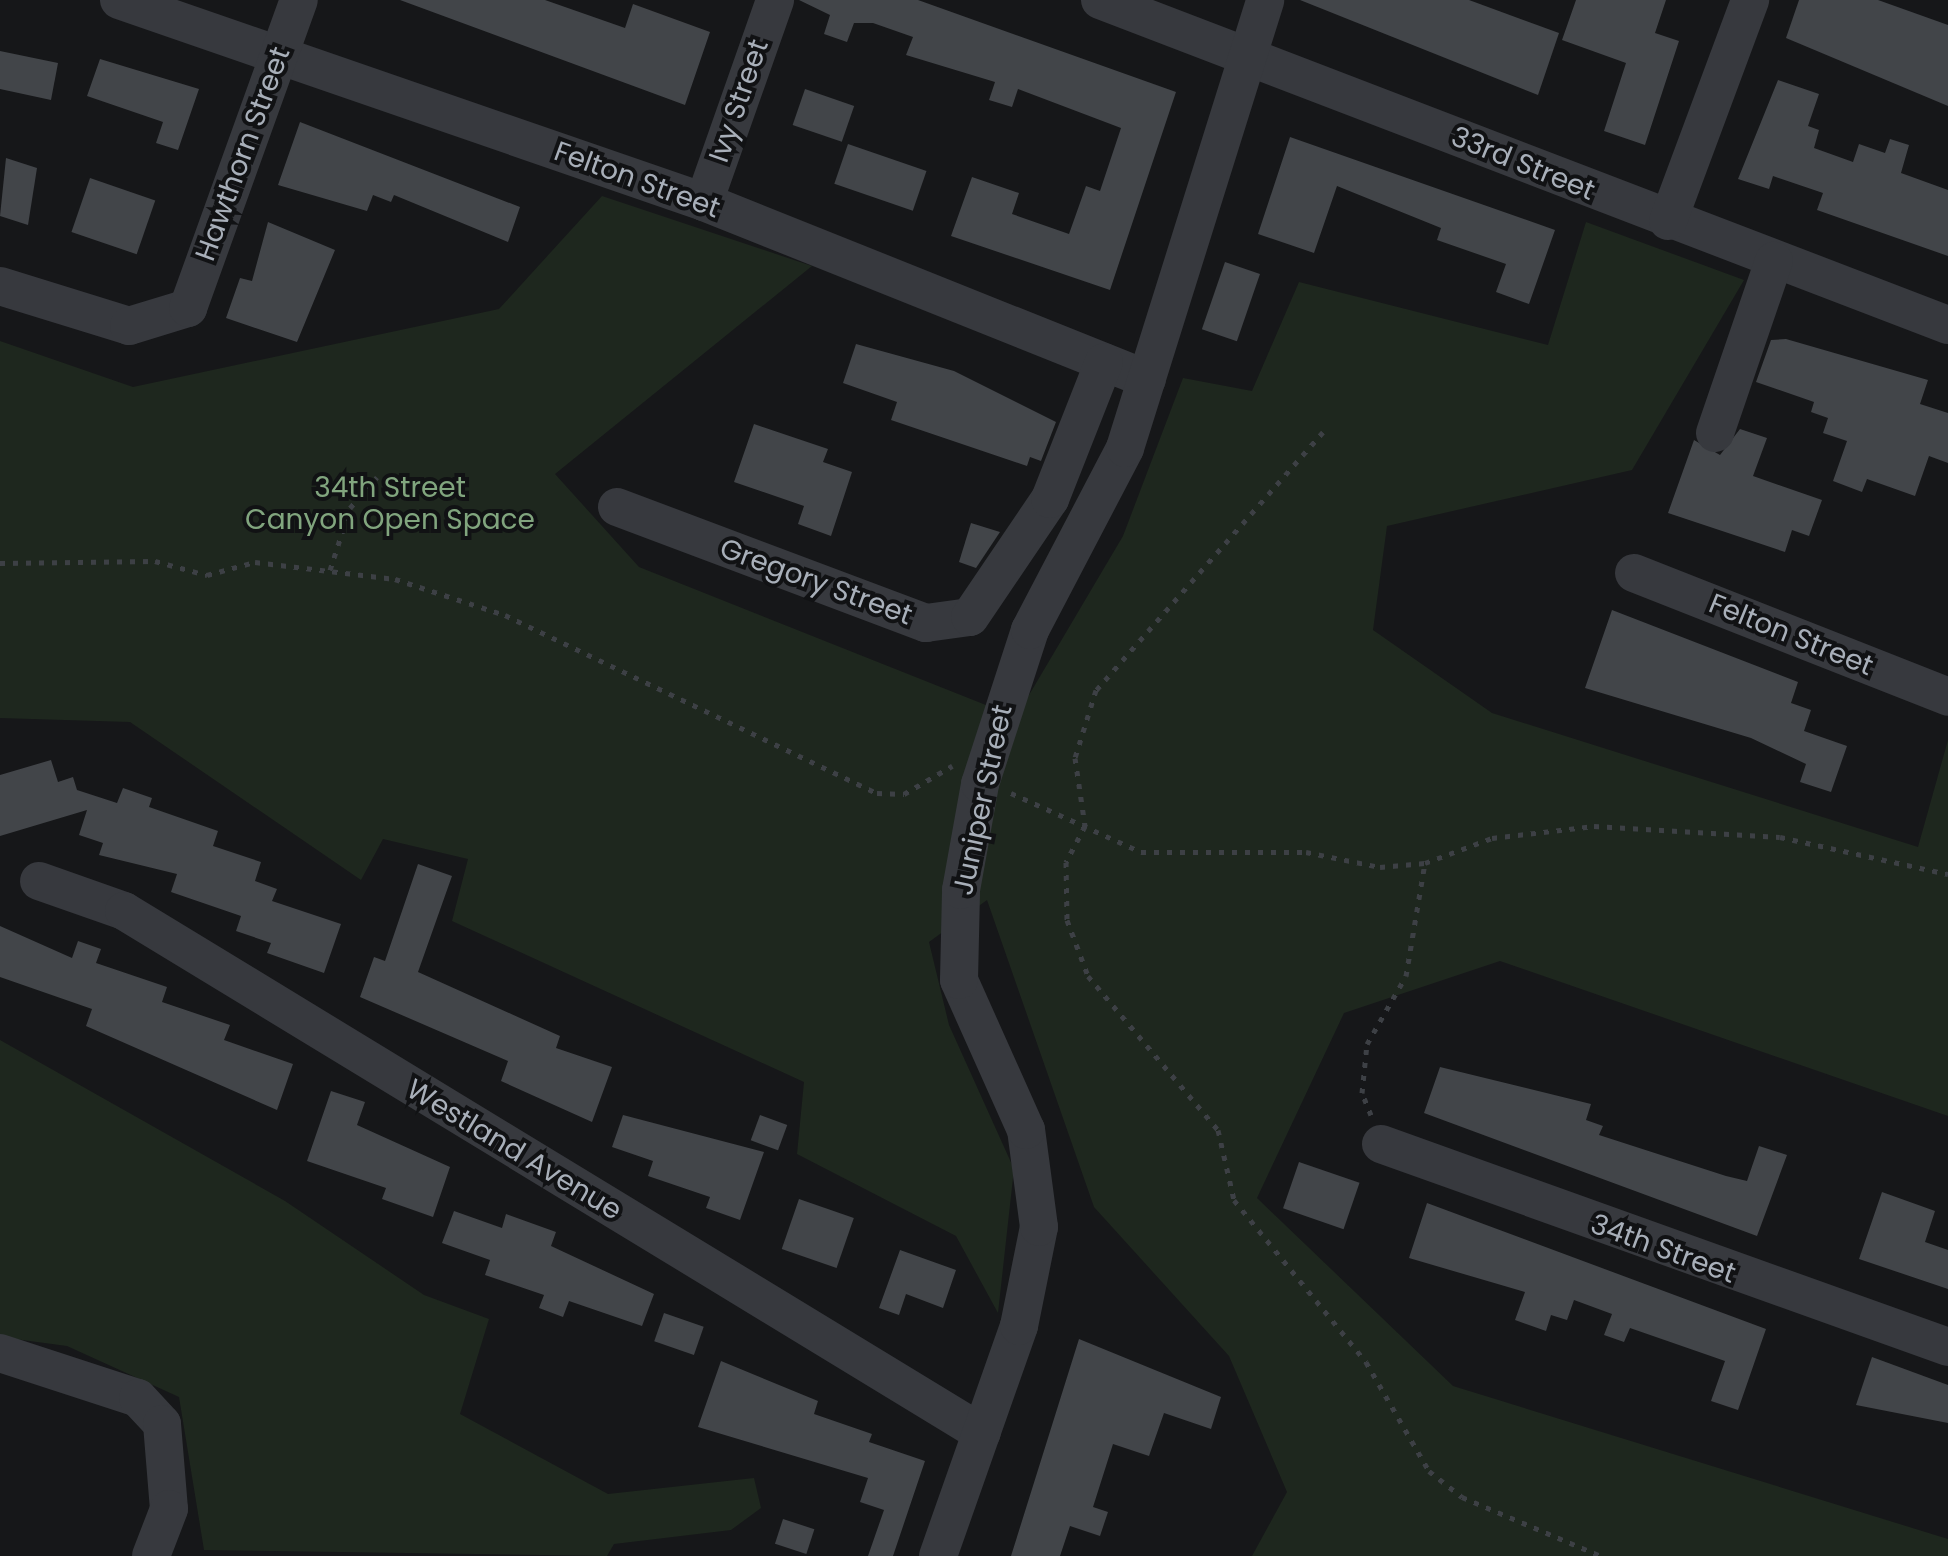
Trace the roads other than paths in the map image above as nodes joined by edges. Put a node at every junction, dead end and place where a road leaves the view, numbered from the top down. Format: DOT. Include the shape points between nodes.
graph roads {
  1 [pos="119,0"];
  2 [pos="299,0"];
  3 [pos="775,0"];
  4 [pos="1100,0"];
  5 [pos="1265,0"];
  6 [pos="1750,0"];
  7 [pos="279,55"];
  8 [pos="1246,56"];
  9 [pos="704,202"];
  10 [pos="1668,221"];
  11 [pos="1774,260"];
  12 [pos="0,286"];
  13 [pos="1948,325"];
  14 [pos="1104,362"];
  15 [pos="1147,379"];
  16 [pos="1715,432"];
  17 [pos="617,508"];
  18 [pos="1634,573"];
  19 [pos="1948,698"];
  20 [pos="39,881"];
  21 [pos="1382,1144"];
  22 [pos="1948,1347"];
  23 [pos="0,1353"];
  24 [pos="982,1433"];
  25 [pos="151,1556"];
  26 [pos="938,1556"];
  1 -- 7 [label="street, Felton Street"];
  2 -- 7 [label="street, Hawthorn Street"];
  3 -- 9 [label="street, Ivy Street"];
  4 -- 8 [label="street, 33rd Street"];
  5 -- 8 [label="street, Juniper Street"];
  6 -- 10 [label="street"];
  7 -- 9 [label="street, Felton Street"];
  7 -- 12 [label="street, Hawthorn Street" via="188,308 129,326"];
  8 -- 10 [label="street, 33rd Street"];
  8 -- 15 [label="street, Juniper Street"];
  9 -- 14 [label="street, Felton Street"];
  10 -- 11 [label="street, 33rd Street"];
  11 -- 13 [label="street, 33rd Street"];
  11 -- 16 [label="street"];
  14 -- 15 [label="street, Felton Street"];
  14 -- 17 [label="street, Gregory Street" via="1050,499 970,617 926,623"];
  15 -- 24 [label="street, Juniper Street" via="1126,448 1030,630 983,774 961,890 960,980 1026,1130 1040,1226"];
  18 -- 19 [label="street, Felton Street"];
  20 -- 24 [label="street, Westland Avenue" via="124,910"];
  21 -- 22 [label="street, 34th Street"];
  23 -- 25 [label="street" via="138,1398 162,1424 169,1509"];
  24 -- 26 [label="street, Juniper Street"];
}
